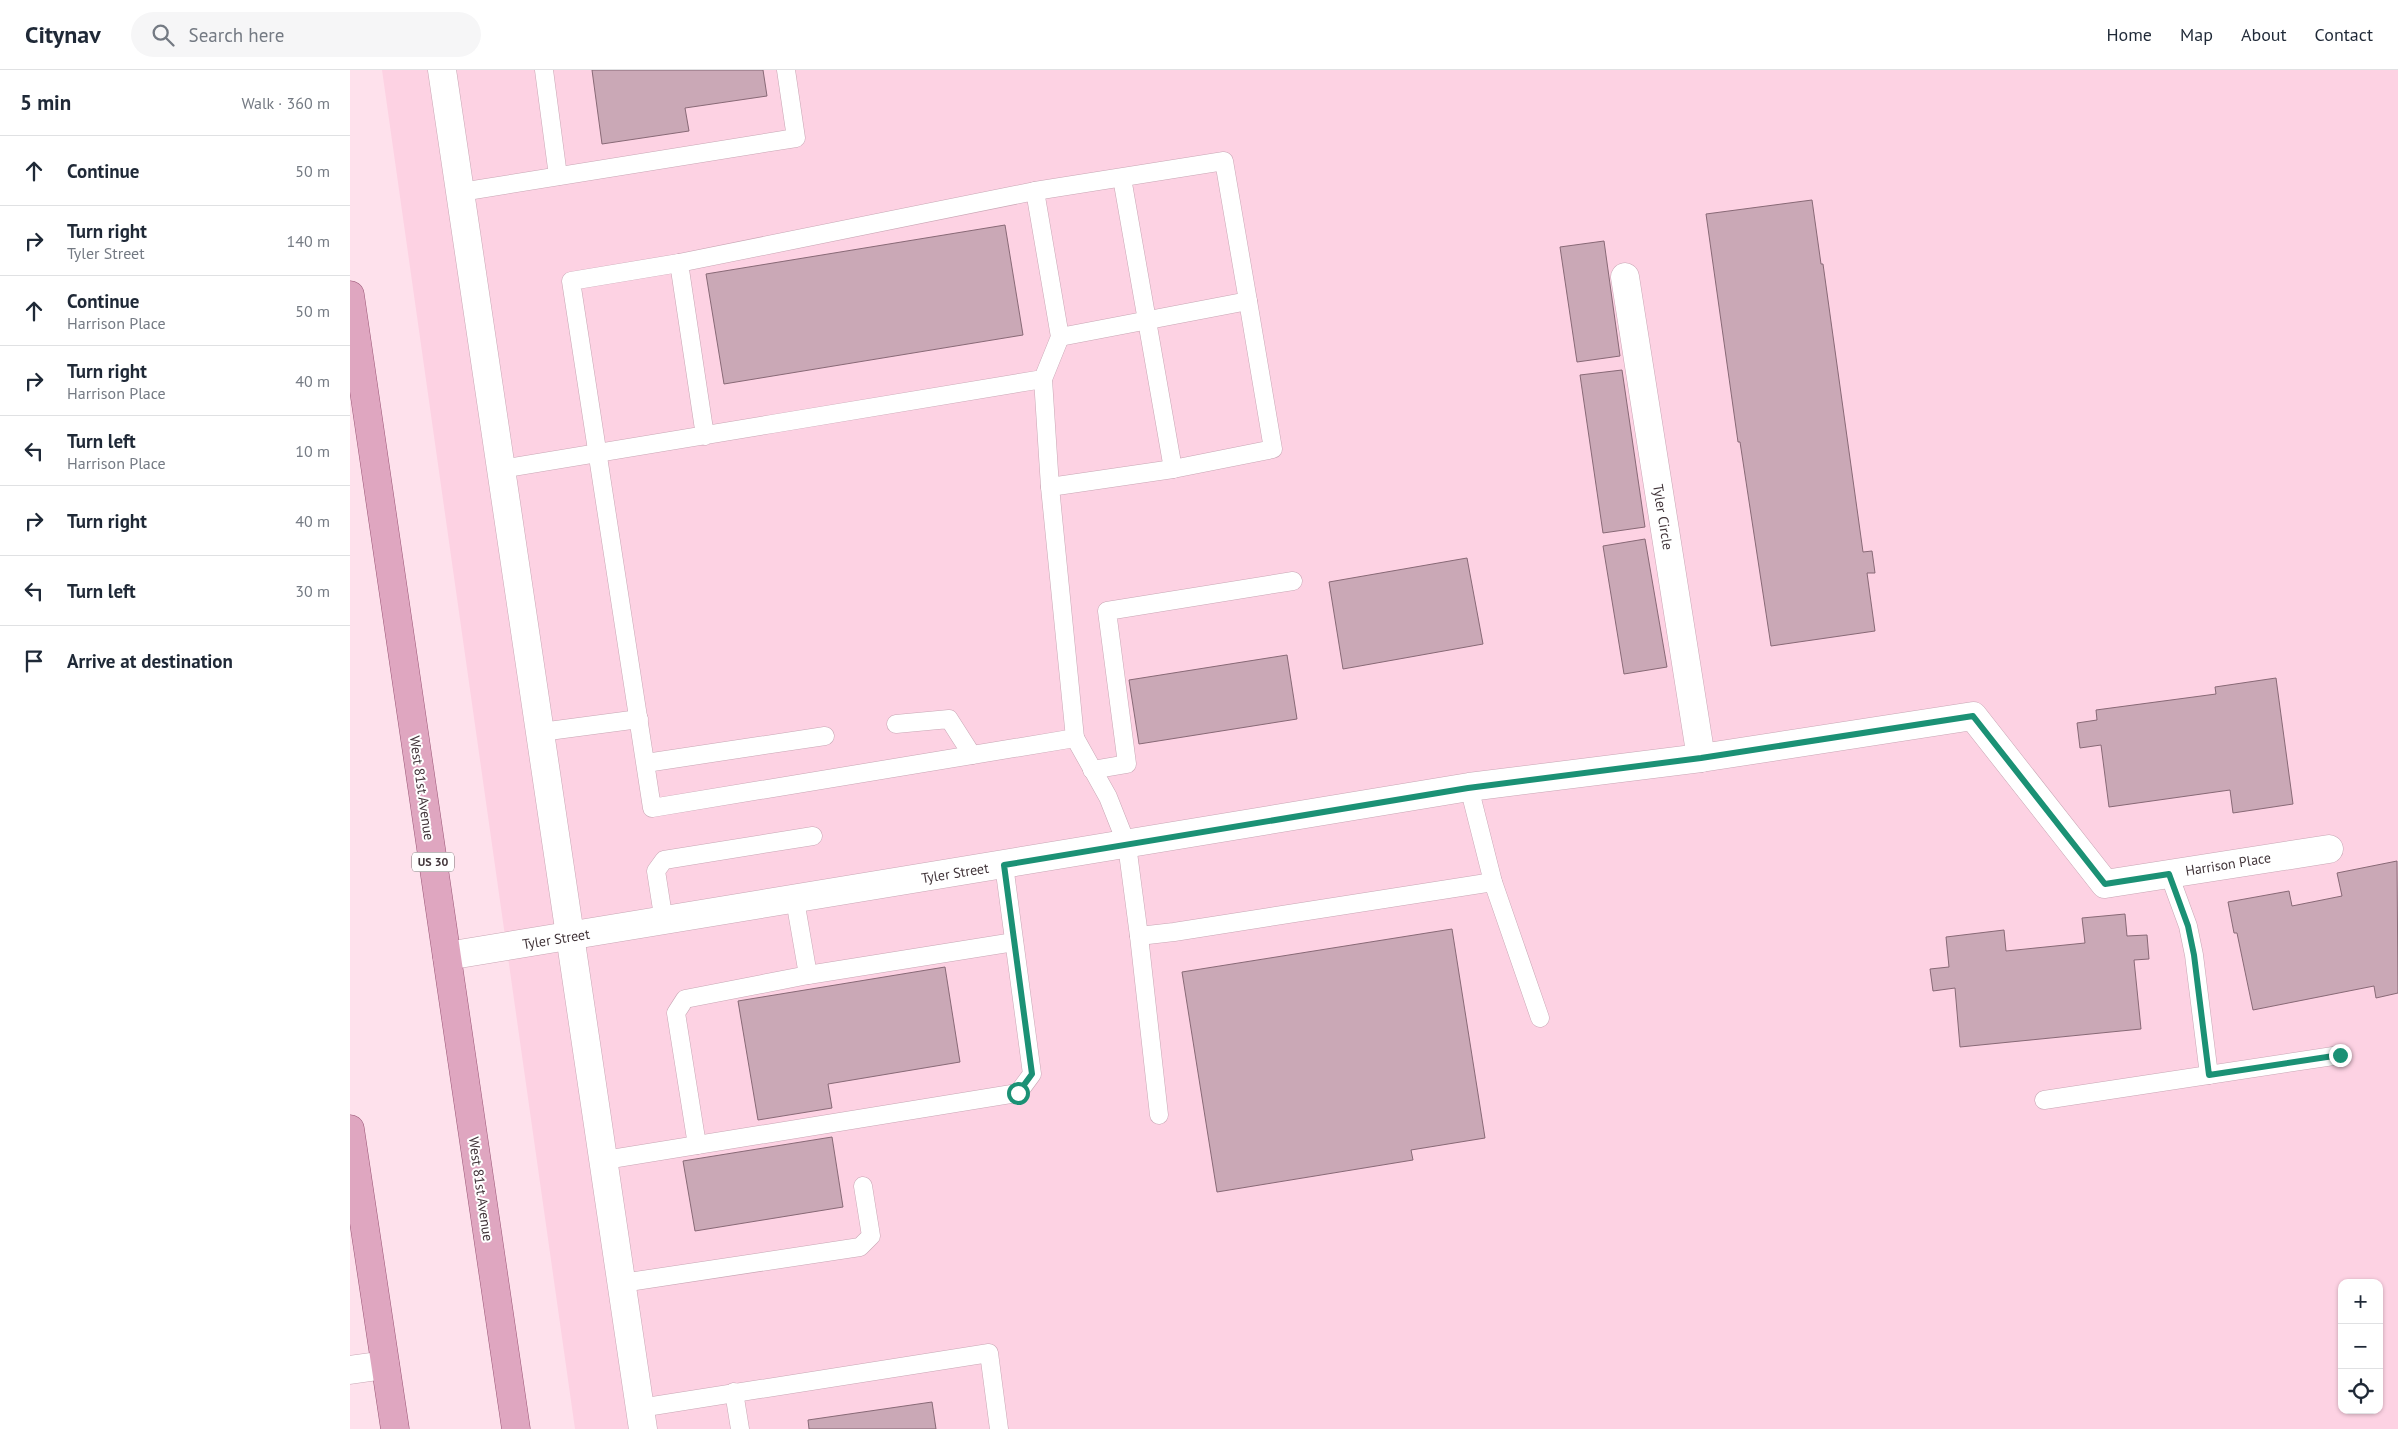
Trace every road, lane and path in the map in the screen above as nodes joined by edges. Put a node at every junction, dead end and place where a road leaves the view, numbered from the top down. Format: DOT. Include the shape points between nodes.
graph roads {
  1 [pos="442,70"];
  2 [pos="544,70"];
  3 [pos="786,70"];
  4 [pos="558,176"];
  5 [pos="1122,178"];
  6 [pos="1035,191"];
  7 [pos="460,192"];
  8 [pos="679,263"];
  9 [pos="1625,277"];
  10 [pos="350,295"];
  11 [pos="1248,301"];
  12 [pos="1146,320"];
  13 [pos="1060,338"];
  14 [pos="1042,379"];
  15 [pos="705,436"];
  16 [pos="599,453"];
  17 [pos="1173,468"];
  18 [pos="502,469"];
  19 [pos="1050,487"];
  20 [pos="1293,581"];
  21 [pos="638,719"];
  22 [pos="896,724"];
  23 [pos="541,732"];
  24 [pos="825,736"];
  25 [pos="1075,738"];
  26 [pos="972,755"];
  27 [pos="1701,758"];
  28 [pos="646,763"];
  29 [pos="1092,770"];
  30 [pos="1468,788"];
  31 [pos="813,836"];
  32 [pos="1127,845"];
  33 [pos="2330,849"];
  34 [pos="1004,865"];
  35 [pos="2169,874"];
  36 [pos="1493,882"];
  37 [pos="795,900"];
  38 [pos="664,922"];
  39 [pos="1139,936"];
  40 [pos="572,937"];
  41 [pos="1014,942"];
  42 [pos="447,956"];
  43 [pos="808,976"];
  44 [pos="1540,1018"];
  45 [pos="2340,1055"];
  46 [pos="2209,1075"];
  47 [pos="2044,1100"];
  48 [pos="1159,1115"];
  49 [pos="350,1129"];
  50 [pos="697,1145"];
  51 [pos="604,1160"];
  52 [pos="862,1186"];
  53 [pos="622,1283"];
  54 [pos="385,1365"];
  55 [pos="350,1370"];
  56 [pos="734,1392"];
  57 [pos="642,1418"];
  58 [pos="395,1429"];
  59 [pos="516,1429"];
  60 [pos="740,1429"];
  61 [pos="999,1429"];
  1 -- 7 [label="street"];
  2 -- 4 [label="lane"];
  3 -- 4 [label="lane" via="796,138"];
  4 -- 7 [label="lane"];
  5 -- 6 [label="lane"];
  5 -- 11 [label="lane" via="1224,161"];
  5 -- 12 [label="lane"];
  6 -- 8 [label="lane"];
  6 -- 13 [label="lane"];
  7 -- 18 [label="street"];
  8 -- 15 [label="lane"];
  8 -- 16 [label="lane" via="572,280"];
  9 -- 27 [label="street, Tyler Circle"];
  10 -- 42 [label="main road, West 81st Avenue / US 30"];
  11 -- 12 [label="lane"];
  11 -- 17 [label="lane" via="1273,449"];
  12 -- 13 [label="lane"];
  12 -- 17 [label="lane"];
  13 -- 14 [label="lane"];
  14 -- 15 [label="lane"];
  14 -- 19 [label="lane"];
  15 -- 16 [label="lane"];
  16 -- 18 [label="lane"];
  16 -- 21 [label="lane"];
  17 -- 19 [label="lane"];
  18 -- 23 [label="street"];
  19 -- 25 [label="lane"];
  20 -- 29 [label="lane" via="1107,611 1127,764"];
  21 -- 23 [label="lane"];
  21 -- 28 [label="lane"];
  22 -- 26 [label="lane" via="949,719"];
  23 -- 40 [label="street"];
  24 -- 28 [label="lane"];
  25 -- 26 [label="lane"];
  25 -- 29 [label="lane"];
  26 -- 28 [label="lane" via="652,808"];
  27 -- 30 [label="street, Tyler Street"];
  27 -- 35 [label="street, Harrison Place" via="1973,716 2105,884"];
  29 -- 32 [label="lane" via="1108,797"];
  30 -- 32 [label="street, Tyler Street"];
  30 -- 36 [label="lane"];
  31 -- 38 [label="lane" via="664,860 656,871"];
  32 -- 34 [label="street, Tyler Street"];
  32 -- 39 [label="lane"];
  33 -- 35 [label="street, Harrison Place"];
  34 -- 37 [label="street, Tyler Street"];
  34 -- 41 [label="lane"];
  35 -- 46 [label="lane" via="2188,926 2194,955"];
  36 -- 39 [label="lane"];
  36 -- 44 [label="lane"];
  37 -- 38 [label="street, Tyler Street"];
  37 -- 43 [label="lane"];
  38 -- 40 [label="street, Tyler Street"];
  39 -- 48 [label="lane"];
  40 -- 42 [label="street, Tyler Street"];
  40 -- 51 [label="street"];
  41 -- 43 [label="lane"];
  41 -- 50 [label="lane" via="1032,1074 1018,1093"];
  42 -- 59 [label="main road, West 81st Avenue / US 30"];
  43 -- 50 [label="lane" via="685,999 680,1006 676,1013"];
  45 -- 46 [label="lane"];
  46 -- 47 [label="lane"];
  49 -- 54 [label="main road"];
  50 -- 51 [label="lane"];
  51 -- 53 [label="street"];
  52 -- 53 [label="lane" via="871,1236 860,1246"];
  53 -- 57 [label="street"];
  54 -- 55 [label="street"];
  54 -- 58 [label="main road"];
  56 -- 57 [label="lane"];
  56 -- 60 [label="lane"];
  56 -- 61 [label="lane" via="989,1353"];
}
